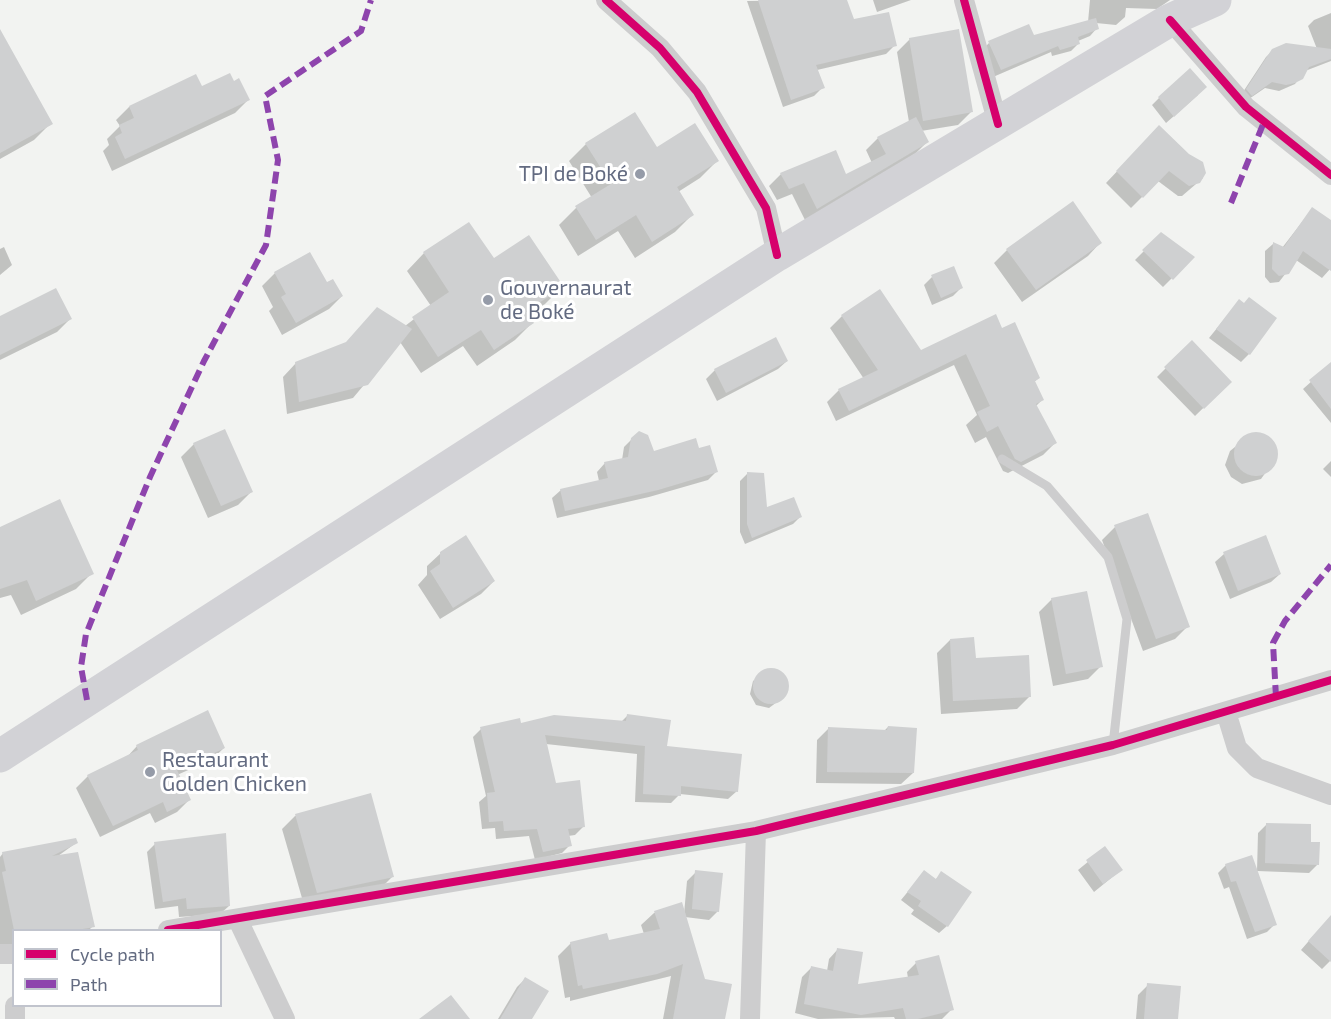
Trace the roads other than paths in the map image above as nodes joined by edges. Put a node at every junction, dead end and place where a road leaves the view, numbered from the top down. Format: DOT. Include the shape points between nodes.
graph roads {
  1 [pos="606,0"];
  2 [pos="964,0"];
  3 [pos="1215,0"];
  4 [pos="1170,20"];
  5 [pos="998,124"];
  6 [pos="1331,175"];
  7 [pos="777,255"];
  8 [pos="1002,459"];
  9 [pos="1331,680"];
  10 [pos="1226,712"];
  11 [pos="1113,745"];
  12 [pos="0,756"];
  13 [pos="1331,795"];
  14 [pos="756,831"];
  15 [pos="238,920"];
  16 [pos="175,929"];
  17 [pos="285,1019"];
  18 [pos="750,1019"];
  1 -- 7 [label="street" via="660,48 697,92 766,208"];
  2 -- 5 [label="street"];
  3 -- 4 [label="highway"];
  4 -- 5 [label="highway"];
  4 -- 6 [label="street" via="1246,107"];
  5 -- 7 [label="highway"];
  7 -- 12 [label="highway"];
  8 -- 11 [label="lane" via="1047,486 1108,557 1127,619"];
  9 -- 10 [label="street"];
  10 -- 11 [label="street"];
  10 -- 13 [label="street" via="1237,748 1257,768"];
  11 -- 14 [label="street"];
  14 -- 15 [label="street"];
  14 -- 18 [label="street"];
  15 -- 16 [label="street"];
  15 -- 17 [label="street"];
}
